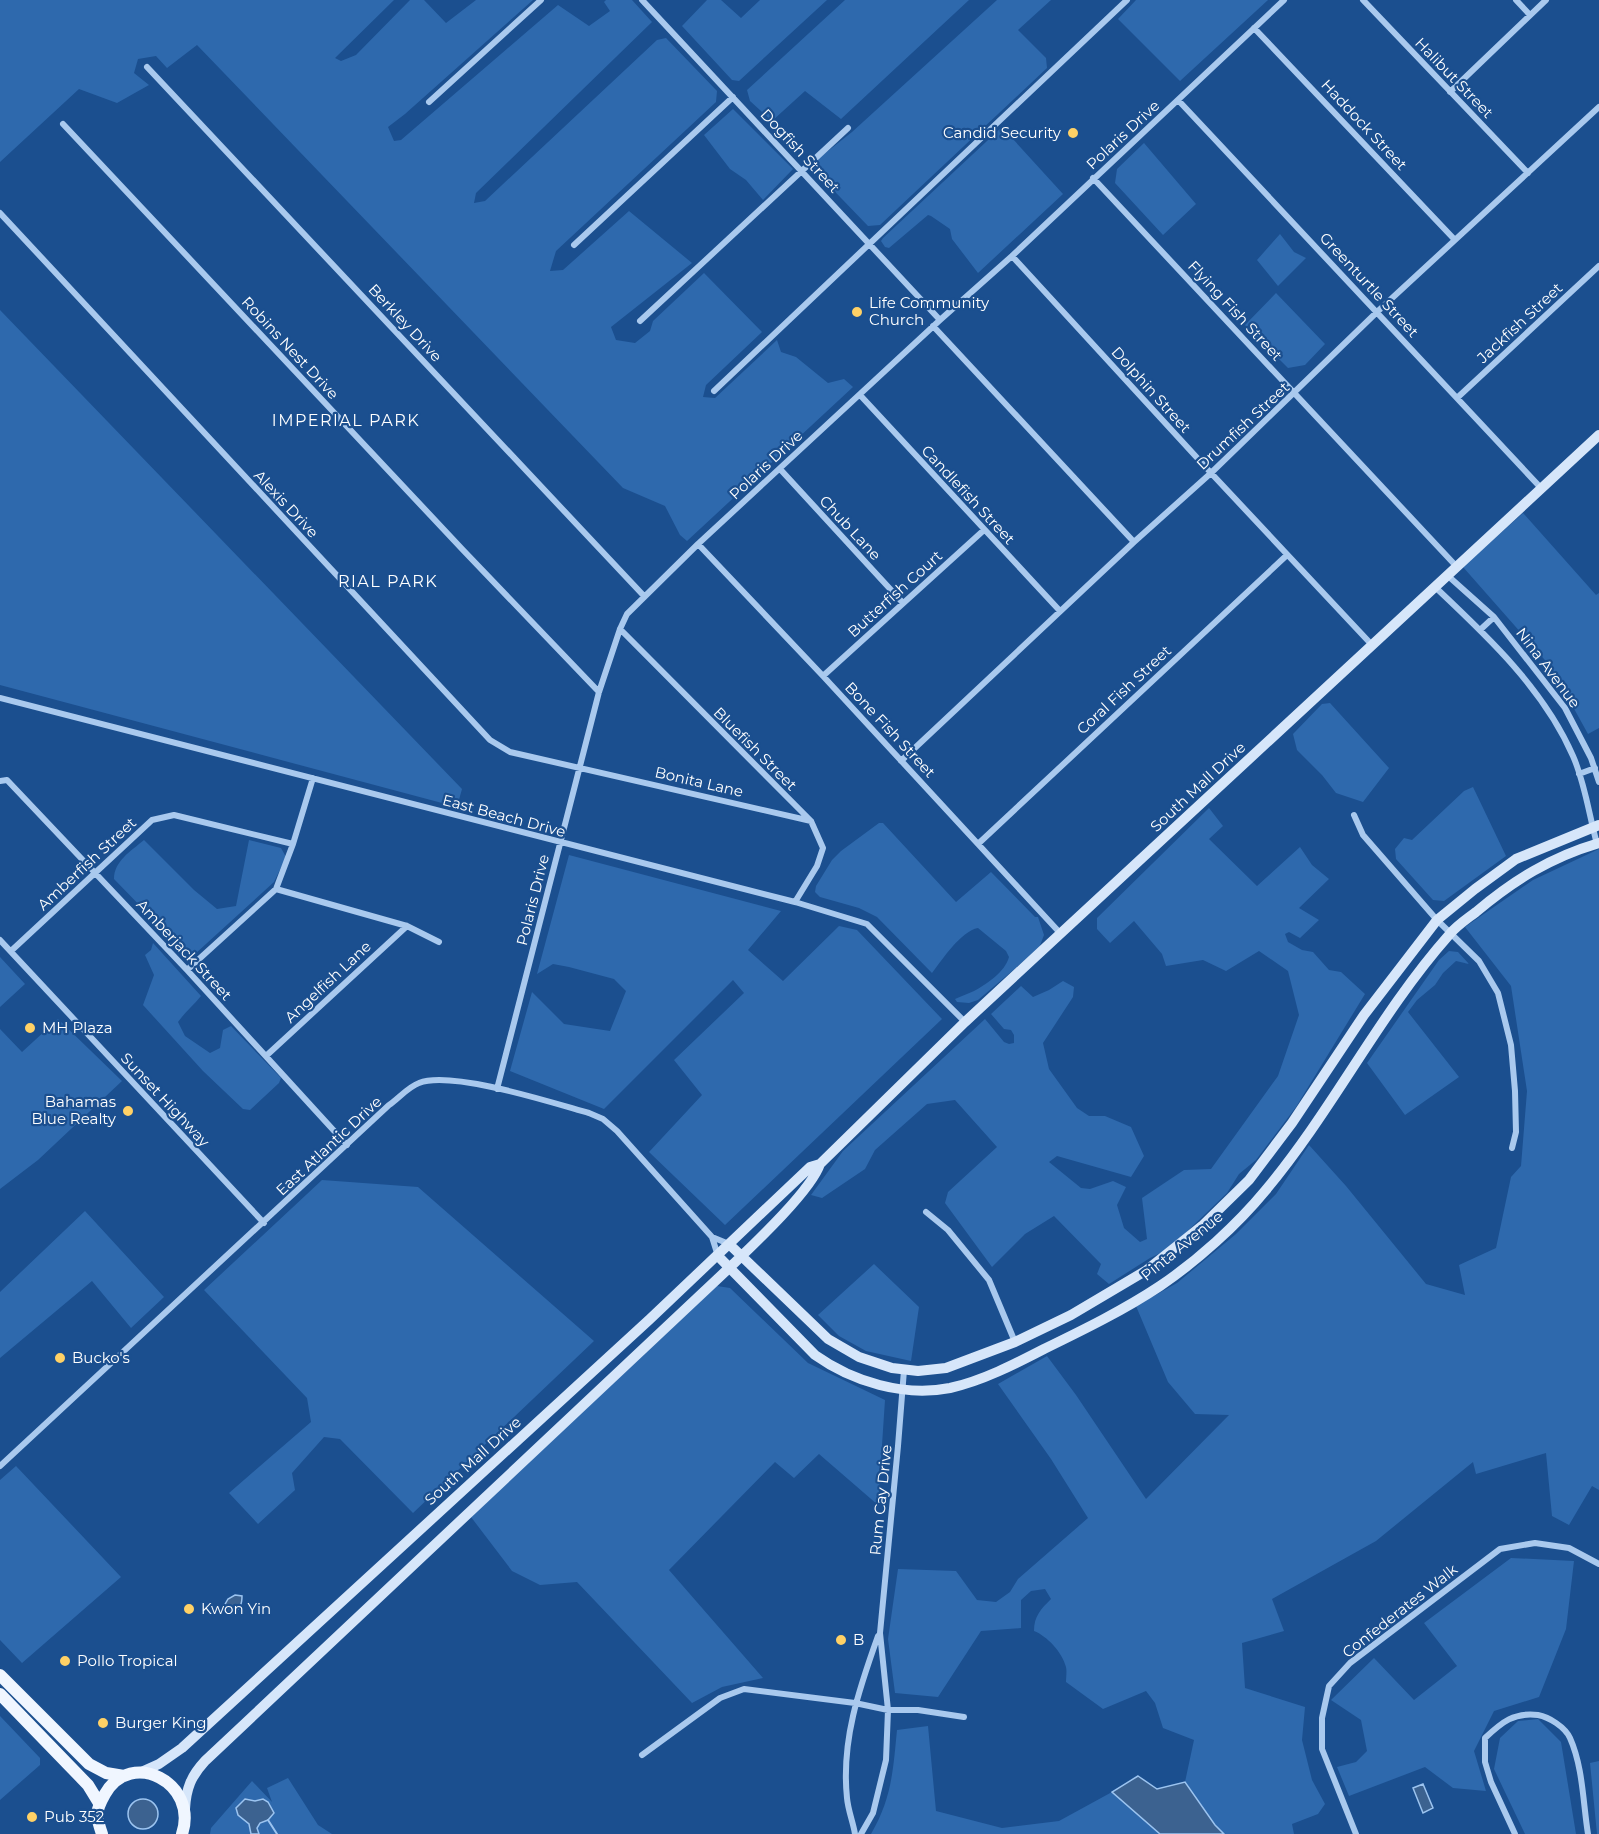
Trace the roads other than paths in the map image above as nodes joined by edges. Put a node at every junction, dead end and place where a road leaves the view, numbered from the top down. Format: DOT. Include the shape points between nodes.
graph roads {
  1 [pos="541,0"];
  2 [pos="642,0"];
  3 [pos="1127,0"];
  4 [pos="1284,0"];
  5 [pos="1363,0"];
  6 [pos="1516,0"];
  7 [pos="1546,0"];
  8 [pos="1530,15"];
  9 [pos="1254,28"];
  10 [pos="147,67"];
  11 [pos="1450,92"];
  12 [pos="733,97"];
  13 [pos="1178,100"];
  14 [pos="429,102"];
  15 [pos="1599,107"];
  16 [pos="63,124"];
  17 [pos="848,128"];
  18 [pos="802,171"];
  19 [pos="1528,173"];
  20 [pos="1094,178"];
  21 [pos="0,213"];
  22 [pos="1455,240"];
  23 [pos="869,242"];
  24 [pos="574,245"];
  25 [pos="1012,256"];
  26 [pos="1599,266"];
  27 [pos="1377,312"];
  28 [pos="940,320"];
  29 [pos="640,321"];
  30 [pos="933,326"];
  31 [pos="714,391"];
  32 [pos="1294,393"];
  33 [pos="860,395"];
  34 [pos="1457,398"];
  35 [pos="1599,435"];
  36 [pos="780,469"];
  37 [pos="1210,473"];
  38 [pos="1541,488"];
  39 [pos="984,530"];
  40 [pos="1134,542"];
  41 [pos="698,544"];
  42 [pos="1287,555"];
  43 [pos="1456,567"];
  44 [pos="1447,576"];
  45 [pos="1435,587"];
  46 [pos="644,596"];
  47 [pos="903,603"];
  48 [pos="1060,611"];
  49 [pos="1494,616"];
  50 [pos="620,629"];
  51 [pos="1480,630"];
  52 [pos="1372,645"];
  53 [pos="824,676"];
  54 [pos="599,692"];
  55 [pos="0,698"];
  56 [pos="901,761"];
  57 [pos="581,767"];
  58 [pos="1595,768"];
  59 [pos="1579,774"];
  60 [pos="313,778"];
  61 [pos="0,781"];
  62 [pos="1599,782"];
  63 [pos="1354,814"];
  64 [pos="811,821"];
  65 [pos="1596,825"];
  66 [pos="560,843"];
  67 [pos="293,844"];
  68 [pos="978,844"];
  69 [pos="1598,844"];
  70 [pos="95,873"];
  71 [pos="276,890"];
  72 [pos="795,902"];
  73 [pos="1437,920"];
  74 [pos="407,926"];
  75 [pos="1450,933"];
  76 [pos="1062,934"];
  77 [pos="0,940"];
  78 [pos="439,942"];
  79 [pos="10,951"];
  80 [pos="188,970"];
  81 [pos="965,1022"];
  82 [pos="266,1056"];
  83 [pos="497,1089"];
  84 [pos="347,1144"];
  85 [pos="1512,1148"];
  86 [pos="820,1164"];
  87 [pos="1249,1180"];
  88 [pos="1265,1192"];
  89 [pos="926,1212"];
  90 [pos="264,1223"];
  91 [pos="712,1237"];
  92 [pos="729,1244"];
  93 [pos="718,1256"];
  94 [pos="742,1256"];
  95 [pos="729,1268"];
  96 [pos="651,1319"];
  97 [pos="663,1331"];
  98 [pos="1015,1342"];
  99 [pos="904,1370"];
  100 [pos="902,1389"];
  101 [pos="0,1466"];
  102 [pos="1599,1564"];
  103 [pos="880,1633"];
  104 [pos="0,1675"];
  105 [pos="0,1694"];
  106 [pos="855,1703"];
  107 [pos="888,1710"];
  108 [pos="964,1717"];
  109 [pos="642,1755"];
  110 [pos="139,1773"];
  111 [pos="124,1776"];
  112 [pos="185,1809"];
  113 [pos="98,1810"];
  114 [pos="184,1831"];
  115 [pos="90,1834"];
  116 [pos="102,1834"];
  117 [pos="855,1834"];
  118 [pos="861,1834"];
  119 [pos="1356,1834"];
  120 [pos="1515,1834"];
  121 [pos="1588,1834"];
  1 -- 14 [label="street"];
  2 -- 12 [label="street, Dogfish Street"];
  3 -- 23 [label="street"];
  4 -- 9 [label="street, Polaris Drive"];
  5 -- 11 [label="street, Halibut Street"];
  6 -- 8 [label="street"];
  7 -- 8 [label="street"];
  8 -- 11 [label="street"];
  9 -- 13 [label="street, Polaris Drive"];
  9 -- 22 [label="street, Haddock Street"];
  10 -- 46 [label="street, Berkley Drive"];
  11 -- 19 [label="street, Halibut Street"];
  12 -- 18 [label="street, Dogfish Street"];
  12 -- 24 [label="street"];
  13 -- 20 [label="street, Polaris Drive"];
  13 -- 27 [label="street, Greenturtle Street"];
  15 -- 19 [label="street, Drumfish Street"];
  16 -- 54 [label="street, Robins Nest Drive"];
  17 -- 18 [label="street"];
  18 -- 23 [label="street, Dogfish Street"];
  18 -- 29 [label="street"];
  19 -- 22 [label="street, Drumfish Street"];
  20 -- 25 [label="street, Polaris Drive"];
  20 -- 32 [label="street, Flying Fish Street"];
  21 -- 57 [label="street, Alexis Drive" via="490,740 510,752"];
  22 -- 27 [label="street, Drumfish Street"];
  23 -- 28 [label="street, Dogfish Street"];
  23 -- 31 [label="street"];
  25 -- 28 [label="street, Polaris Drive"];
  25 -- 37 [label="street, Dolphin Street"];
  26 -- 34 [label="street, Jackfish Street"];
  27 -- 32 [label="street, Drumfish Street"];
  27 -- 34 [label="street, Greenturtle Street"];
  28 -- 30 [label="street, Polaris Drive"];
  30 -- 33 [label="street, Polaris Drive"];
  30 -- 40 [label="street"];
  32 -- 37 [label="street, Drumfish Street"];
  32 -- 43 [label="street, Flying Fish Street"];
  33 -- 36 [label="street, Polaris Drive"];
  33 -- 39 [label="street, Candlefish Street"];
  34 -- 38 [label="street, Greenturtle Street"];
  35 -- 38 [label="street, South Mall Drive"];
  36 -- 41 [label="street, Polaris Drive"];
  36 -- 47 [label="street, Chub Lane"];
  37 -- 40 [label="street, Drumfish Street"];
  37 -- 42 [label="street, Dolphin Street"];
  38 -- 43 [label="street, South Mall Drive"];
  39 -- 47 [label="street, Butterfish Court"];
  39 -- 48 [label="street, Candlefish Street"];
  40 -- 48 [label="street, Drumfish Street"];
  41 -- 46 [label="street, Polaris Drive"];
  41 -- 53 [label="street, Bone Fish Street"];
  42 -- 52 [label="street, Dolphin Street"];
  42 -- 68 [label="street, Coral Fish Street"];
  43 -- 44 [label="street, South Mall Drive"];
  44 -- 45 [label="street, South Mall Drive"];
  44 -- 49 [label="street, Nina Avenue"];
  45 -- 51 [label="street, Nina Avenue"];
  45 -- 52 [label="street, South Mall Drive"];
  46 -- 50 [label="street, Polaris Drive" via="627,614"];
  47 -- 53 [label="street, Butterfish Court"];
  48 -- 56 [label="street, Drumfish Street"];
  49 -- 51 [label="street"];
  49 -- 58 [label="street, Nina Avenue" via="1565,708"];
  50 -- 54 [label="street, Polaris Drive"];
  50 -- 64 [label="street, Bluefish Street"];
  51 -- 59 [label="street, Nina Avenue" via="1555,721"];
  52 -- 76 [label="street, South Mall Drive"];
  53 -- 56 [label="street, Bone Fish Street"];
  54 -- 57 [label="street, Polaris Drive"];
  55 -- 60 [label="street, East Beach Drive"];
  56 -- 68 [label="street, Bone Fish Street"];
  57 -- 64 [label="street, Bonita Lane"];
  57 -- 66 [label="street, Polaris Drive"];
  58 -- 59 [label="street"];
  58 -- 62 [label="street, Nina Avenue"];
  59 -- 65 [label="street, Nina Avenue"];
  60 -- 66 [label="street, East Beach Drive"];
  60 -- 67 [label="street"];
  61 -- 70 [label="street, Amberjack Street" via="7,780"];
  63 -- 73 [label="street" via="1364,835"];
  64 -- 72 [label="street, Bluefish Street" via="823,848"];
  65 -- 69 [label="street, Nina Avenue"];
  65 -- 73 [label="street, Pinta Avenue" via="1516,860"];
  66 -- 72 [label="street, East Beach Drive"];
  66 -- 83 [label="street, Polaris Drive"];
  67 -- 70 [label="street, Amberfish Street" via="174,815 152,820"];
  67 -- 71 [label="street"];
  68 -- 76 [label="street, Bone Fish Street"];
  69 -- 75 [label="street, Pinta Avenue" via="1525,874"];
  70 -- 79 [label="street, Amberfish Street"];
  70 -- 80 [label="street, Amberjack Street"];
  71 -- 74 [label="street"];
  71 -- 80 [label="street"];
  72 -- 81 [label="street, East Beach Drive" via="867,924"];
  73 -- 75 [label="street"];
  73 -- 87 [label="street, Pinta Avenue" via="1364,1015"];
  74 -- 78 [label="street"];
  74 -- 82 [label="street, Angelfish Lane"];
  75 -- 85 [label="street" via="1479,961 1498,993 1512,1056 1516,1132"];
  75 -- 88 [label="street, Pinta Avenue" via="1413,979"];
  76 -- 81 [label="street, South Mall Drive"];
  77 -- 79 [label="street, Sunset Highway"];
  79 -- 90 [label="street, Sunset Highway"];
  80 -- 82 [label="street, Amberjack Street"];
  81 -- 86 [label="street, South Mall Drive"];
  82 -- 84 [label="street, Amberjack Street"];
  83 -- 84 [label="street, East Atlantic Drive" via="439,1079 417,1083"];
  83 -- 91 [label="street, East Atlantic Drive" via="589,1113 607,1122"];
  84 -- 90 [label="street, East Atlantic Drive"];
  86 -- 92 [label="street, South Mall Drive" via="810,1167"];
  86 -- 94 [label="street, South Mall Drive" via="817,1174"];
  87 -- 88 [label="street"];
  87 -- 98 [label="street, Pinta Avenue" via="1202,1226 1147,1270 1071,1315"];
  88 -- 100 [label="street, Pinta Avenue" via="1218,1240 1160,1286 1080,1332 966,1383 935,1390"];
  89 -- 98 [label="street" via="948,1230 989,1280"];
  90 -- 101 [label="street, East Atlantic Drive"];
  91 -- 92 [label="street, East Atlantic Drive"];
  91 -- 93 [label="street, East Atlantic Drive"];
  92 -- 93 [label="street, South Mall Drive"];
  92 -- 94 [label="street, Pinta Avenue"];
  93 -- 95 [label="street, Pinta Avenue"];
  93 -- 96 [label="street, South Mall Drive"];
  94 -- 95 [label="street, South Mall Drive"];
  94 -- 99 [label="street, Pinta Avenue" via="828,1339 859,1357"];
  95 -- 97 [label="street, South Mall Drive"];
  95 -- 100 [label="street, Pinta Avenue" via="815,1355 848,1375"];
  96 -- 97 [label="street"];
  96 -- 110 [label="street, South Mall Drive" via="182,1748"];
  97 -- 112 [label="street, South Mall Drive" via="205,1761 189,1782"];
  98 -- 99 [label="street, Pinta Avenue" via="946,1368"];
  99 -- 100 [label="street, Rum Cay Drive"];
  100 -- 103 [label="street, Rum Cay Drive"];
  102 -- 119 [label="street, Confederates Walk" via="1569,1548 1535,1543 1500,1549 1350,1664 1329,1686 1322,1718 1322,1749"];
  103 -- 106 [label="street, Rum Cay Drive"];
  103 -- 107 [label="street, Rum Cay Drive"];
  104 -- 111 [label="main road" via="89,1764"];
  105 -- 113 [label="main road" via="88,1785"];
  106 -- 107 [label="street"];
  106 -- 109 [label="street" via="744,1689 720,1698"];
  106 -- 117 [label="street, Rum Cay Drive" via="846,1767 847,1800"];
  107 -- 108 [label="street"];
  107 -- 118 [label="street, Rum Cay Drive" via="886,1760 873,1812"];
  110 -- 111 [label="main road"];
  110 -- 112 [label="main road" via="151,1773 169,1782"];
  111 -- 113 [label="main road" via="109,1787"];
  112 -- 114 [label="main road"];
  113 -- 115 [label="main road"];
  113 -- 116 [label="main road"];
  120 -- 121 [label="street" via="1488,1772 1485,1738 1503,1720 1528,1714 1548,1717 1570,1736"];
}
